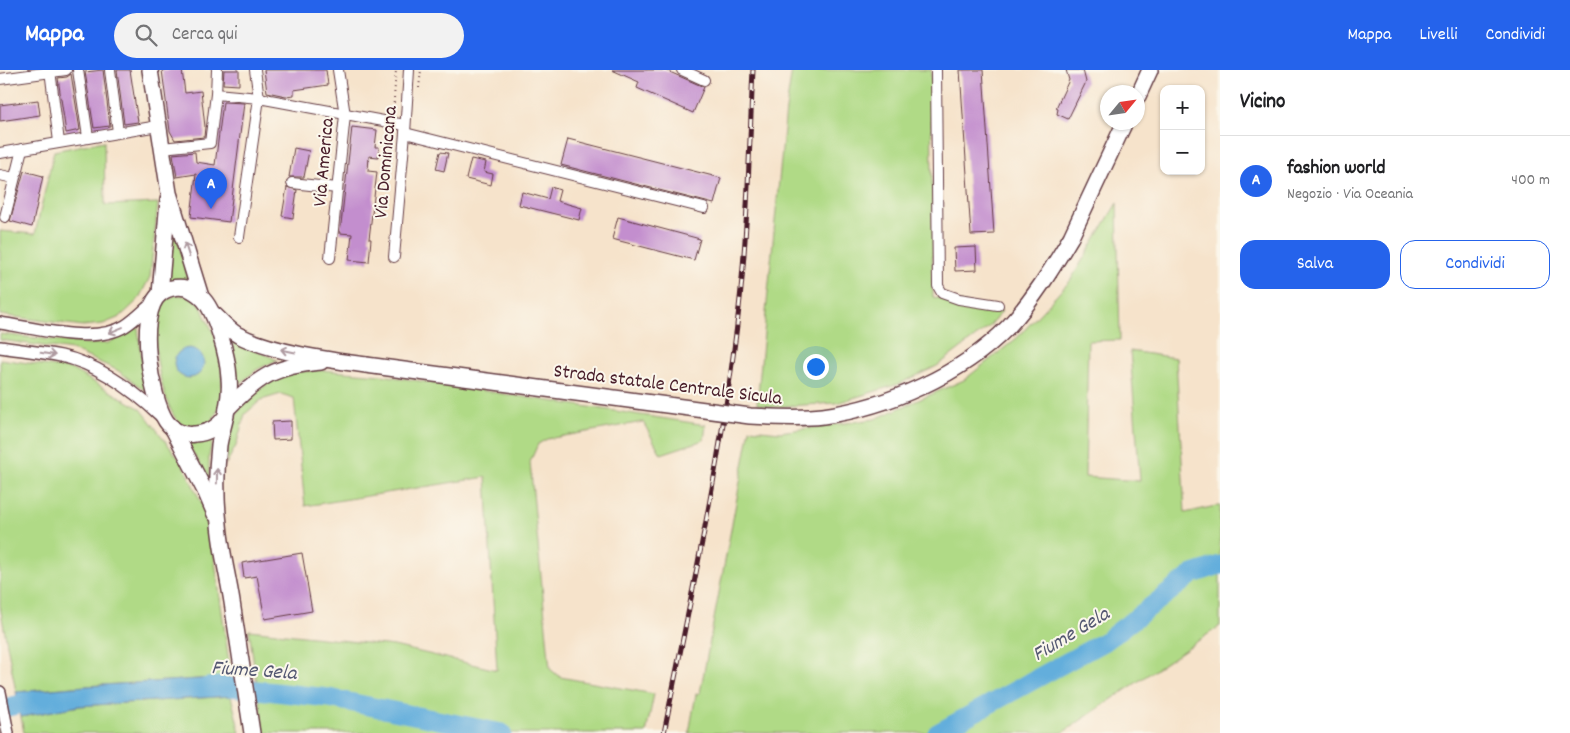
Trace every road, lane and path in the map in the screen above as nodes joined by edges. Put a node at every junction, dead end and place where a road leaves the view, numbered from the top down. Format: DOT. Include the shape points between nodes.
graph roads {
  1 [pos="66,70"];
  2 [pos="78,70"];
  3 [pos="110,70"];
  4 [pos="150,70"];
  5 [pos="217,70"];
  6 [pos="255,70"];
  7 [pos="338,70"];
  8 [pos="396,70"];
  9 [pos="408,70"];
  10 [pos="682,70"];
  11 [pos="936,70"];
  12 [pos="1150,70"];
  13 [pos="50,71"];
  14 [pos="0,80"];
  15 [pos="704,80"];
  16 [pos="1143,85"];
  17 [pos="216,94"];
  18 [pos="259,98"];
  19 [pos="345,114"];
  20 [pos="392,122"];
  21 [pos="158,126"];
  22 [pos="405,129"];
  23 [pos="1121,130"];
  24 [pos="118,132"];
  25 [pos="88,138"];
  26 [pos="60,142"];
  27 [pos="162,148"];
  28 [pos="22,149"];
  29 [pos="0,153"];
  30 [pos="0,175"];
  31 [pos="14,178"];
  32 [pos="292,183"];
  33 [pos="337,188"];
  34 [pos="169,193"];
  35 [pos="704,208"];
  36 [pos="5,217"];
  37 [pos="239,237"];
  38 [pos="394,257"];
  39 [pos="330,258"];
  40 [pos="157,298"];
  41 [pos="205,303"];
  42 [pos="998,305"];
  43 [pos="0,323"];
  44 [pos="0,347"];
  45 [pos="335,361"];
  46 [pos="227,412"];
  47 [pos="169,424"];
  48 [pos="219,525"];
  49 [pos="0,692"];
  50 [pos="8,733"];
  51 [pos="252,733"];
  1 -- 13 [label="street"];
  2 -- 25 [label="street"];
  3 -- 24 [label="street"];
  4 -- 21 [label="main road"];
  5 -- 17 [label="street"];
  6 -- 18 [label="street"];
  7 -- 19 [label="street, Via America"];
  8 -- 20 [label="path"];
  9 -- 22 [label="street, Via Dominicana"];
  10 -- 15 [label="street"];
  11 -- 42 [label="street" via="938,286 942,293 959,299"];
  12 -- 16 [label="main road"];
  13 -- 14 [label="street"];
  13 -- 26 [label="street"];
  17 -- 18 [label="street"];
  17 -- 27 [label="street" via="210,143"];
  18 -- 19 [label="street"];
  18 -- 37 [label="street"];
  19 -- 20 [label="street"];
  19 -- 33 [label="street, Via America"];
  20 -- 22 [label="street"];
  21 -- 24 [label="street"];
  21 -- 27 [label="main road"];
  22 -- 35 [label="street"];
  22 -- 38 [label="street, Via Dominicana"];
  23 -- 45 [label="main road, Strada statale Centrale Sicula, bridge" via="1071,237 1043,284 1007,327 971,358 931,381 895,398 862,408 821,416 750,416"];
  24 -- 25 [label="street"];
  25 -- 26 [label="street"];
  26 -- 28 [label="street"];
  27 -- 34 [label="main road"];
  28 -- 29 [label="street"];
  28 -- 31 [label="street"];
  30 -- 31 [label="street"];
  31 -- 36 [label="street"];
  32 -- 33 [label="street"];
  33 -- 39 [label="street, Via America"];
  34 -- 40 [label="main road"];
  41 -- 34 [label="main road, one-way"];
  40 -- 41 [label="main road" via="176,287 187,288"];
  40 -- 43 [label="street, one-way" via="125,326 106,333 86,336"];
  40 -- 47 [label="main road" via="149,316 148,359 156,395"];
  45 -- 41 [label="main road, Strada statale Centrale Sicula, one-way" via="269,346 237,334"];
  41 -- 46 [label="main road" via="218,326 222,342 229,377"];
  44 -- 47 [label="street, one-way" via="78,362 116,380"];
  45 -- 46 [label="main road, Strada statale Centrale Sicula" via="284,367 271,373 252,385"];
  46 -- 47 [label="main road, Strada statale Centrale Sicula" via="220,424 202,434 180,433"];
  48 -- 46 [label="main road, one-way" via="217,475"];
  47 -- 48 [label="main road" via="206,493"];
  48 -- 51 [label="main road"];
  49 -- 50 [label="street"];
}
